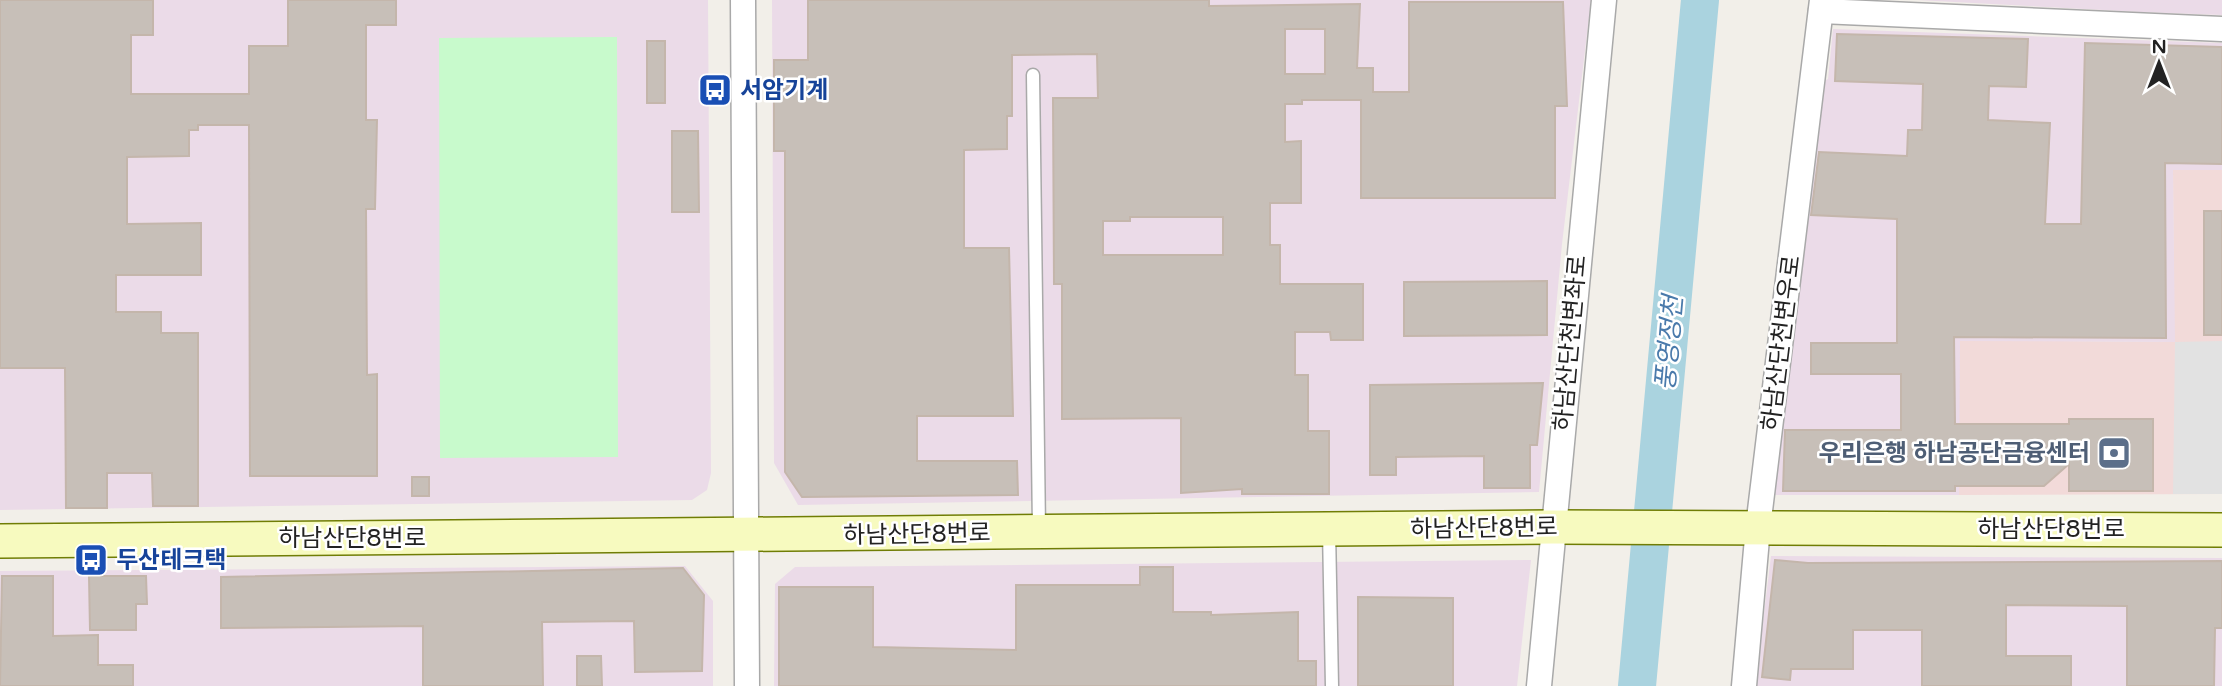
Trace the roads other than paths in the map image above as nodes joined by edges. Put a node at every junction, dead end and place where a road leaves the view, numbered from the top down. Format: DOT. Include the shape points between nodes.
graph roads {
  1 [pos="743,0"];
  2 [pos="1604,0"];
  3 [pos="1822,6"];
  4 [pos="2222,29"];
  5 [pos="1033,75"];
  6 [pos="1561,527"];
  7 [pos="1750,528"];
  8 [pos="1329,530"];
  9 [pos="2222,530"];
  10 [pos="1039,533"];
  11 [pos="745,536"];
  12 [pos="0,541"];
  13 [pos="747,686"];
  14 [pos="1332,686"];
  15 [pos="1539,686"];
  16 [pos="1744,686"];
  1 -- 11 [label="street"];
  2 -- 6 [label="street, 하남산단천변좌로"];
  3 -- 4 [label="street"];
  3 -- 7 [label="street, 하남산단천변우로"];
  5 -- 10 [label="lane"];
  6 -- 7 [label="street, 하남산단8번로"];
  6 -- 8 [label="street, 하남산단8번로"];
  6 -- 15 [label="street, 하남산단천변좌로"];
  7 -- 9 [label="street, 하남산단8번로"];
  7 -- 16 [label="street, 하남산단천변우로"];
  8 -- 10 [label="street, 하남산단8번로"];
  8 -- 14 [label="lane"];
  10 -- 11 [label="street, 하남산단8번로"];
  11 -- 12 [label="street, 하남산단8번로"];
  11 -- 13 [label="street"];
}
